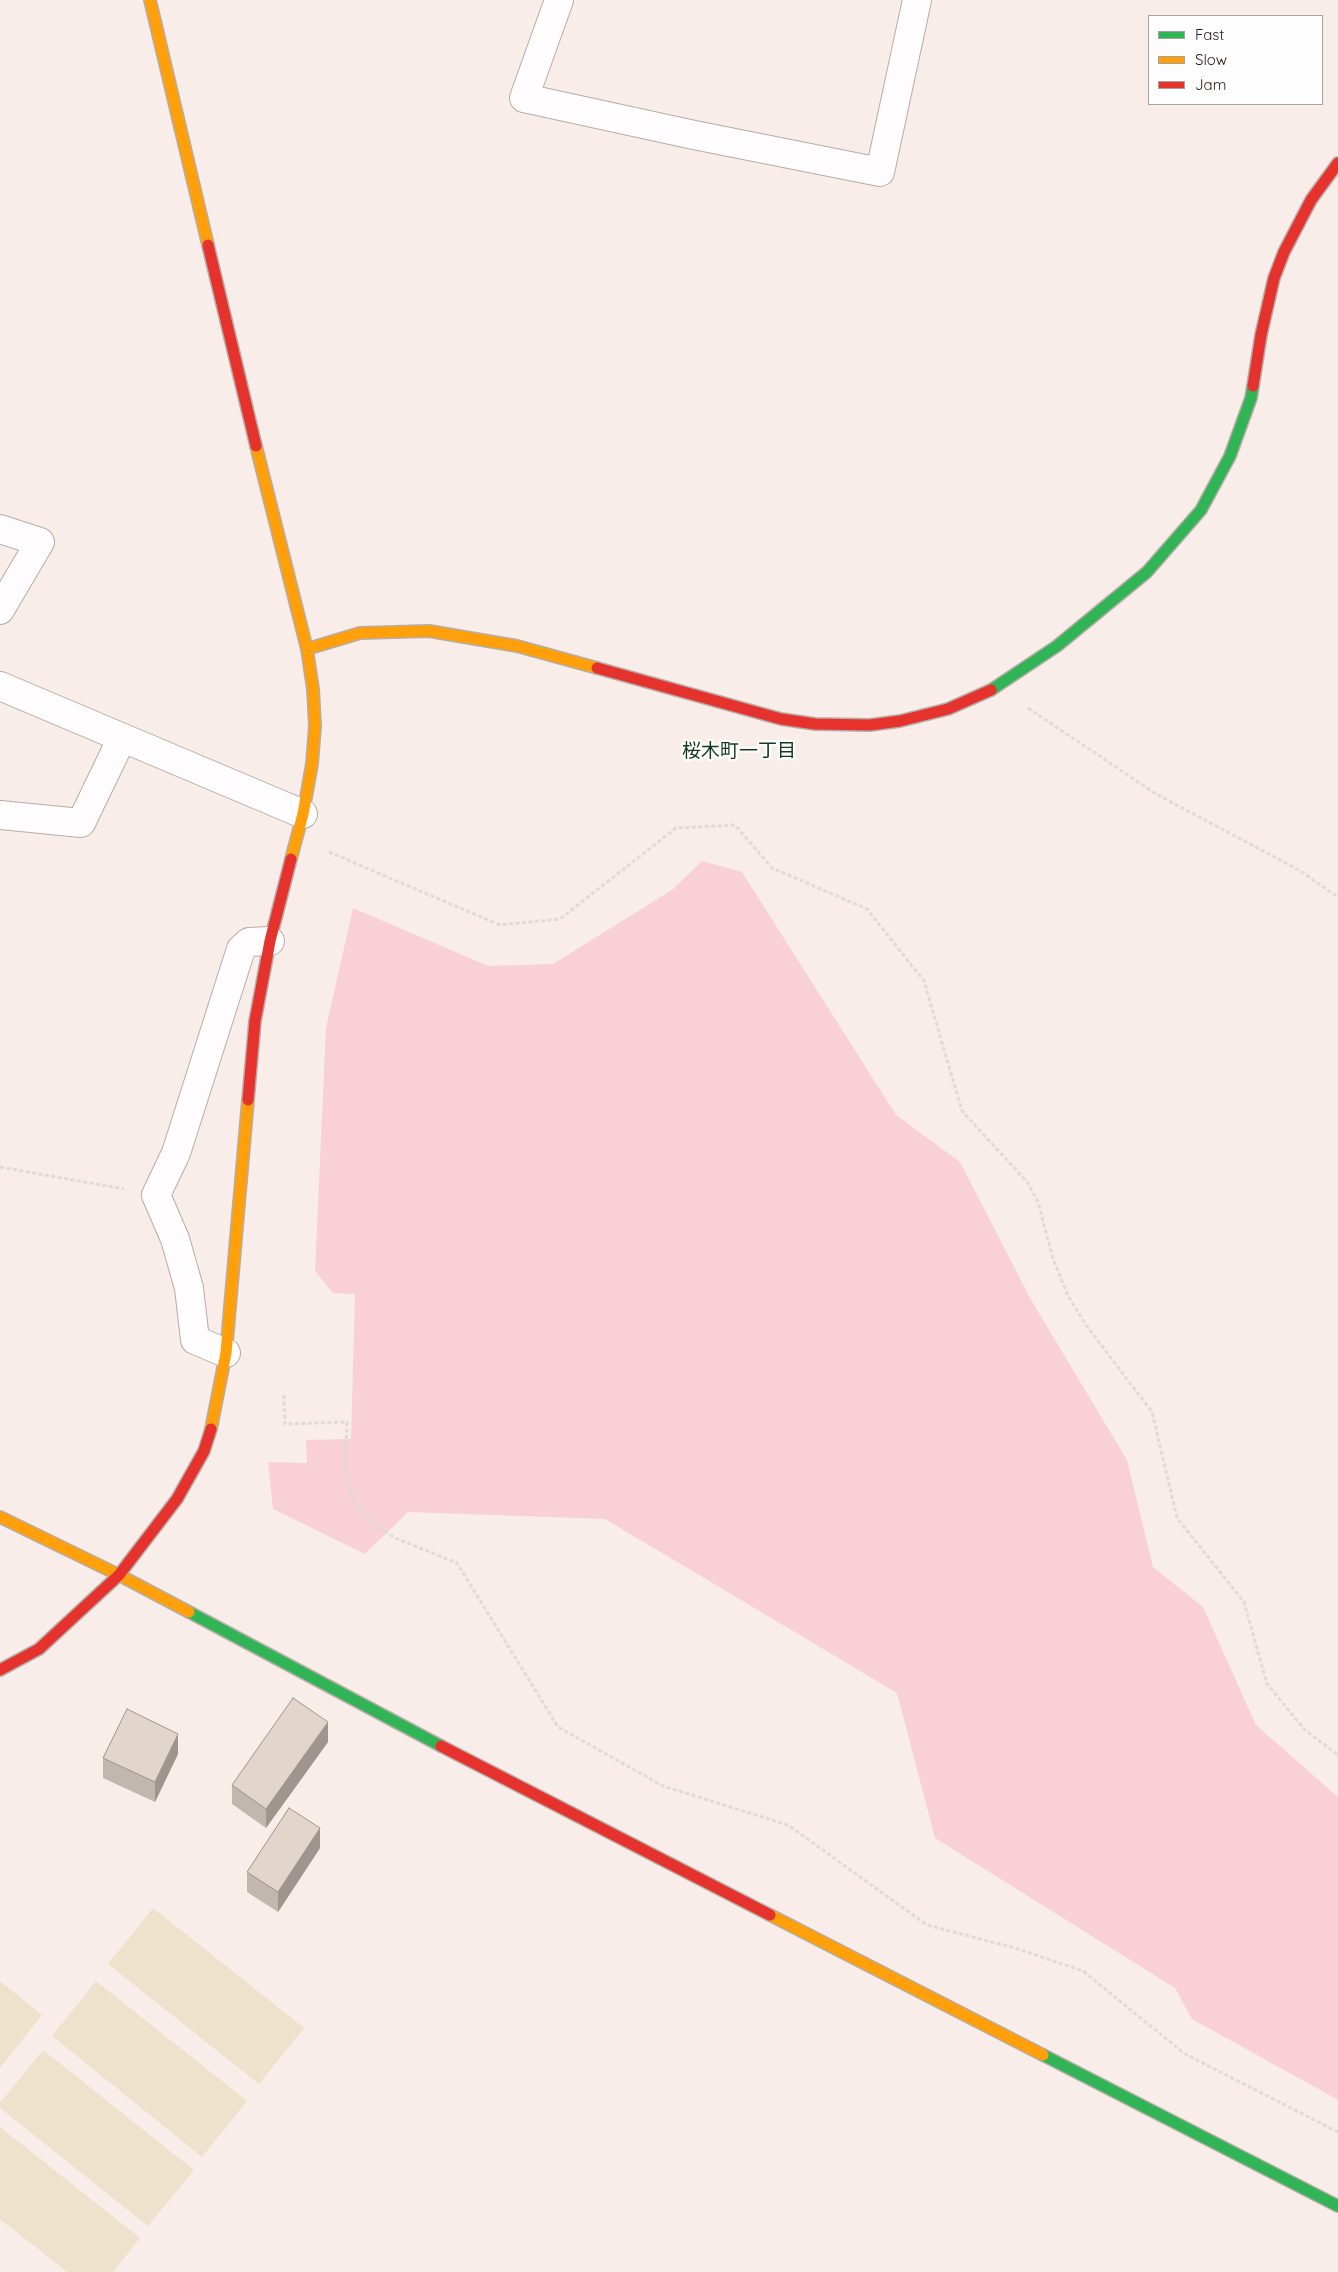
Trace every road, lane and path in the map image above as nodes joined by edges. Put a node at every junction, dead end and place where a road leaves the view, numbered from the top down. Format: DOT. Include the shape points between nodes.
graph roads {
  1 [pos="150,0"];
  2 [pos="559,0"];
  3 [pos="917,0"];
  4 [pos="1338,163"];
  5 [pos="0,528"];
  6 [pos="0,610"];
  7 [pos="307,648"];
  8 [pos="1002,684"];
  9 [pos="0,686"];
  10 [pos="122,738"];
  11 [pos="0,815"];
  12 [pos="300,826"];
  13 [pos="1338,897"];
  14 [pos="270,941"];
  15 [pos="0,1167"];
  16 [pos="156,1195"];
  17 [pos="226,1353"];
  18 [pos="284,1395"];
  19 [pos="0,1517"];
  20 [pos="119,1575"];
  21 [pos="0,1670"];
  22 [pos="1338,1755"];
  23 [pos="1338,2132"];
  24 [pos="1338,2206"];
  1 -- 7 [label="street" via="278,540"];
  2 -- 3 [label="street" via="524,98 880,172"];
  4 -- 8 [label="street" via="1311,200 1284,252 1274,278 1261,335 1251,398 1230,456 1201,510 1147,572 1057,646"];
  5 -- 6 [label="street" via="40,542"];
  7 -- 8 [label="street" via="360,633 429,631 460,635 527,649 781,719 815,724 870,725 917,717 948,709"];
  7 -- 12 [label="street" via="315,726 312,764"];
  8 -- 13 [label="path" via="1010,696 1156,794 1297,869"];
  9 -- 10 [label="street"];
  10 -- 11 [label="street" via="81,823"];
  10 -- 12 [label="street"];
  12 -- 14 [label="street"];
  12 -- 22 [label="path" via="500,925 560,919 676,828 735,825 772,868 866,910 924,981 962,1111 1028,1183 1038,1202 1053,1258 1068,1296 1152,1412 1177,1518 1244,1602 1267,1684 1305,1730"];
  14 -- 16 [label="street" via="249,942 241,949 176,1153"];
  14 -- 17 [label="street" via="256,1022"];
  15 -- 16 [label="path"];
  16 -- 17 [label="street" via="176,1239 189,1288 195,1340"];
  17 -- 20 [label="street" via="215,1416 204,1451 178,1499"];
  18 -- 23 [label="path" via="285,1424 347,1422 345,1469 354,1502 374,1524 395,1538 457,1563 558,1728 663,1786 788,1825 927,1925 1015,1948 1083,1971 1185,2054"];
  19 -- 20 [label="street"];
  20 -- 21 [label="street" via="39,1649"];
  20 -- 24 [label="street" via="488,1770"];
}
